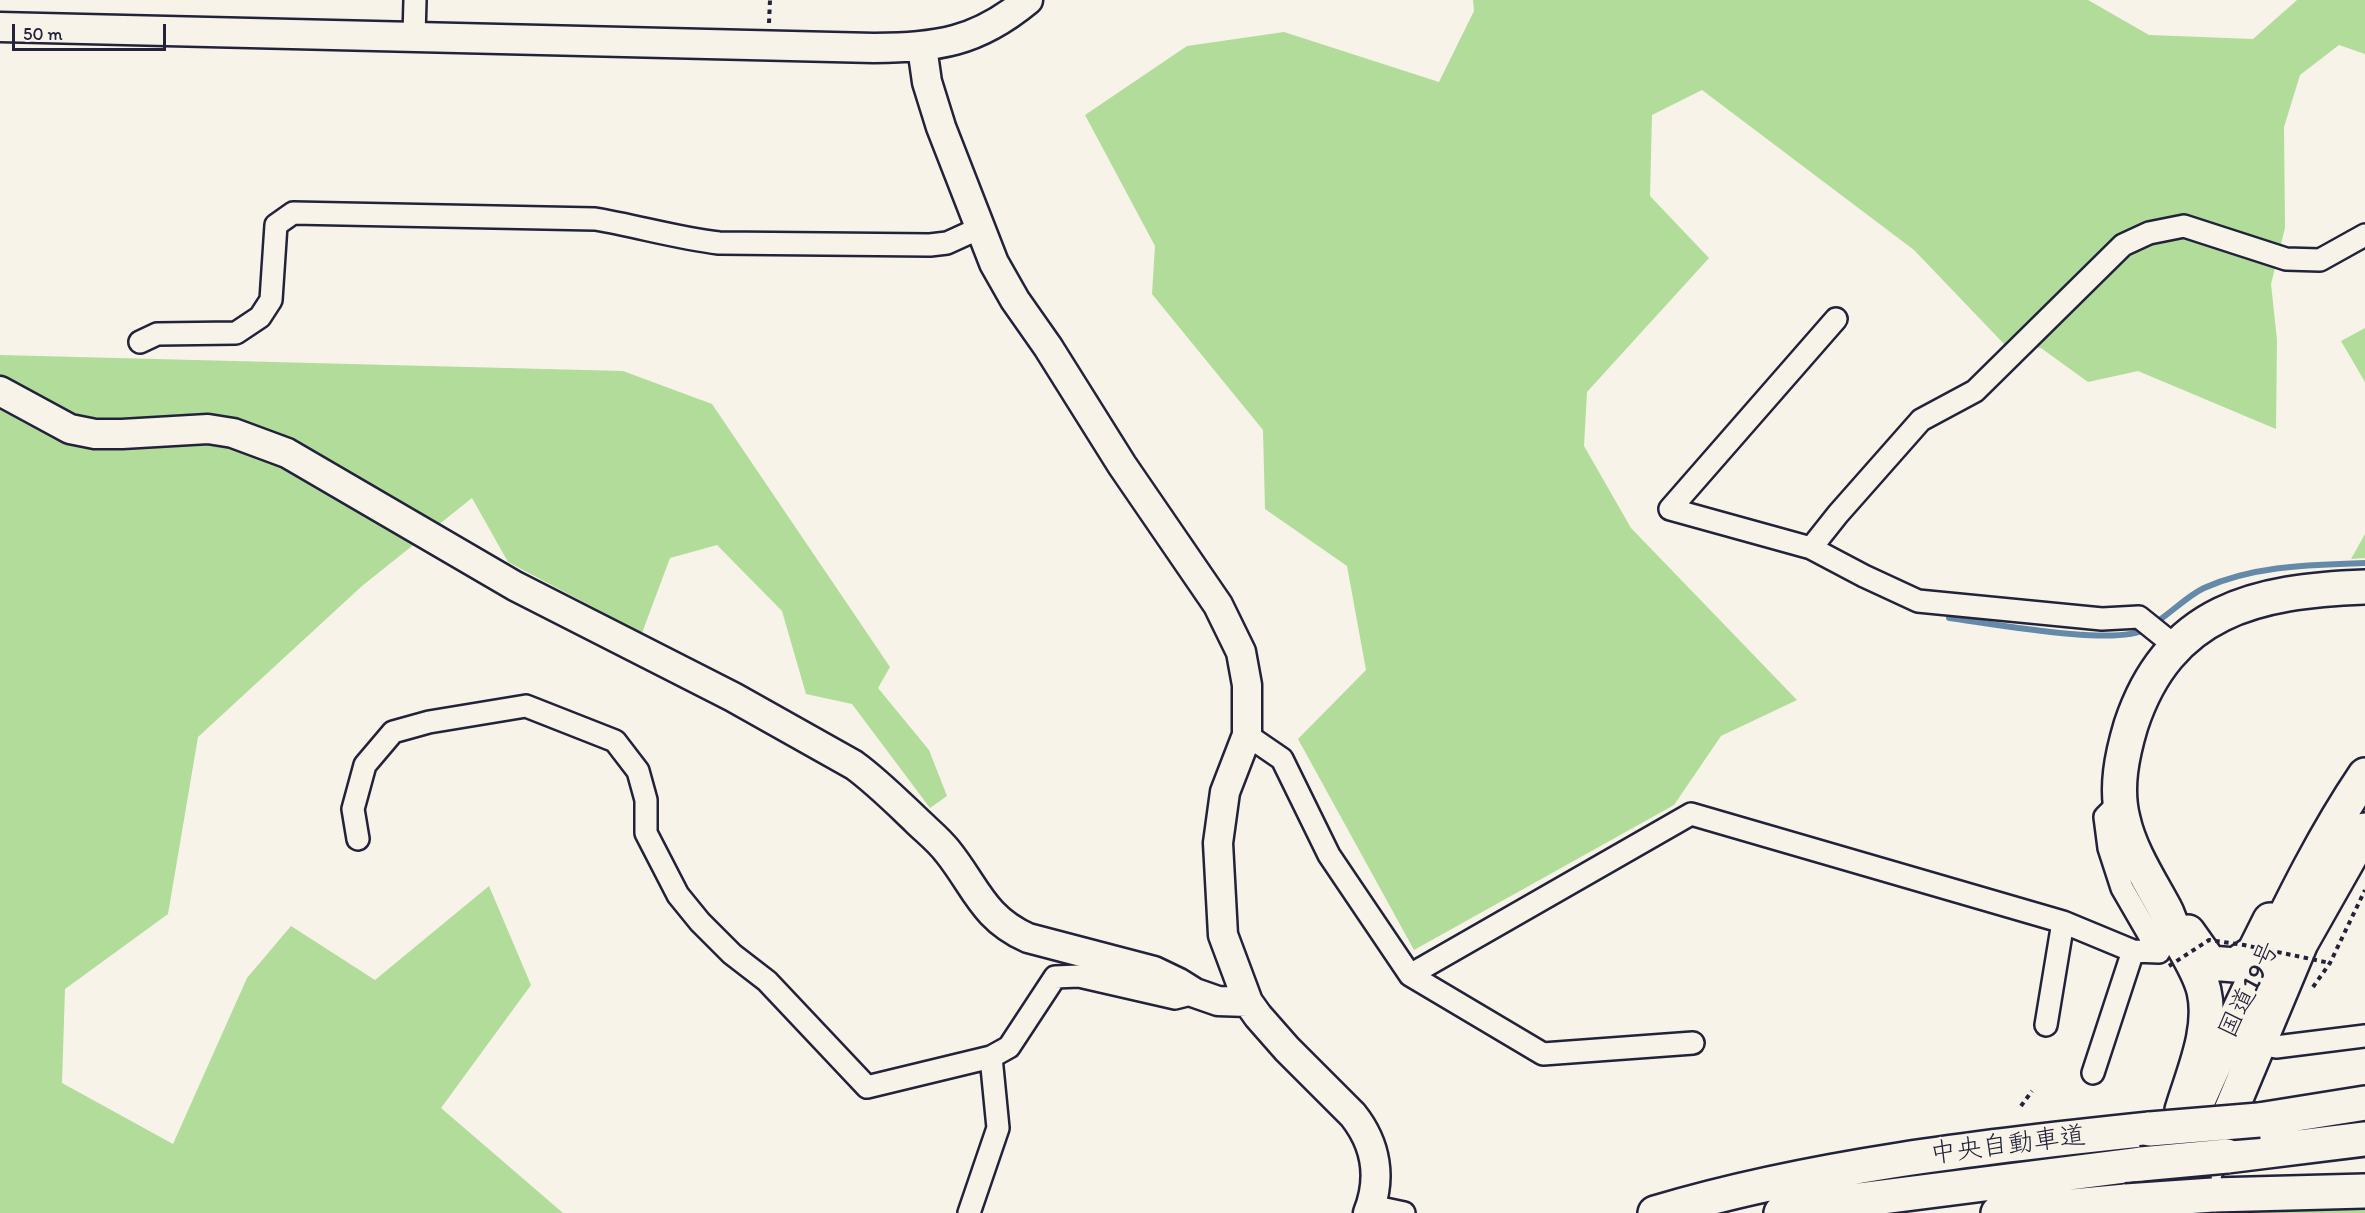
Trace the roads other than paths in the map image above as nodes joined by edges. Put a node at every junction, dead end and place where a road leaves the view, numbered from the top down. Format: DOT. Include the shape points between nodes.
graph roads {
  1 [pos="415,0"];
  2 [pos="1028,0"];
  3 [pos="0,27"];
  4 [pos="414,36"];
  5 [pos="922,47"];
  6 [pos="980,228"];
  7 [pos="2365,235"];
  8 [pos="1836,319"];
  9 [pos="140,342"];
  10 [pos="0,392"];
  11 [pos="1811,548"];
  12 [pos="2365,587"];
  13 [pos="2168,640"];
  14 [pos="1247,735"];
  15 [pos="2365,775"];
  16 [pos="2120,802"];
  17 [pos="358,839"];
  18 [pos="2360,840"];
  19 [pos="2291,904"];
  20 [pos="2168,913"];
  21 [pos="2063,922"];
  22 [pos="2133,951"];
  23 [pos="1410,975"];
  24 [pos="1195,993"];
  25 [pos="1248,1002"];
  26 [pos="2046,1025"];
  27 [pos="2365,1036"];
  28 [pos="1694,1043"];
  29 [pos="2258,1044"];
  30 [pos="991,1058"];
  31 [pos="2093,1073"];
  32 [pos="2365,1103"];
  33 [pos="2165,1135"];
  34 [pos="2365,1139"];
  35 [pos="2365,1191"];
  36 [pos="2200,1204"];
  37 [pos="2138,1207"];
  38 [pos="1369,1209"];
  39 [pos="969,1213"];
  40 [pos="1404,1213"];
  41 [pos="1655,1213"];
  42 [pos="1780,1213"];
  43 [pos="1998,1213"];
  1 -- 4 [label="street"];
  2 -- 5 [label="street" via="979,32"];
  3 -- 4 [label="street"];
  4 -- 5 [label="street"];
  5 -- 6 [label="street" via="927,82 941,127"];
  6 -- 9 [label="street" via="930,246 719,243 595,219 293,213 276,225 271,300 260,317 236,333 157,334"];
  6 -- 14 [label="street" via="1015,300 1218,605 1241,652 1247,685"];
  7 -- 11 [label="street" via="2320,260 2286,259 2184,226 2149,233 2123,245 1975,391 1922,420"];
  8 -- 11 [label="street" via="1670,509"];
  10 -- 24 [label="street" via="70,429 122,434 208,429 233,433 287,453 515,586 733,697 854,765 948,852 971,888 1010,930 1154,971"];
  11 -- 13 [label="street" via="1918,601 2102,619 2139,617"];
  12 -- 13 [label="main road" via="2325,588 2265,598 2228,610"];
  13 -- 16 [label="main road" via="2125,746"];
  14 -- 23 [label="street" via="1282,759 1329,855"];
  14 -- 25 [label="street" via="1225,792 1218,843 1223,935"];
  15 -- 19 [label="main road, 国道19号"];
  16 -- 20 [label="main road" via="2129,837"];
  16 -- 22 [label="street" via="2105,817 2109,848 2122,888 2159,952"];
  17 -- 30 [label="street" via="353,809 365,765 393,732 526,706 615,741 638,771 646,801 646,833 678,895 700,922 767,981 867,1087"];
  18 -- 29 [label="main road, 国道19号" via="2301,943"];
  19 -- 20 [label="main road" via="2271,917 2254,952 2235,965 2210,963 2177,918"];
  19 -- 33 [label="main road, 国道19号" via="2228,1034"];
  20 -- 33 [label="main road" via="2169,923 2204,990 2207,1014 2203,1042 2178,1124"];
  21 -- 22 [label="street"];
  21 -- 23 [label="street" via="1691,814"];
  21 -- 26 [label="street"];
  22 -- 31 [label="street"];
  23 -- 28 [label="street" via="1543,1054"];
  24 -- 25 [label="street" via="1218,1001"];
  24 -- 30 [label="street" via="1175,998 1079,976 1055,977 1009,1047"];
  25 -- 38 [label="street" via="1362,1127 1376,1170"];
  27 -- 29 [label="street" via="2276,1047"];
  29 -- 36 [label="main road, 国道19号"];
  30 -- 39 [label="street" via="998,1128"];
  32 -- 33 [label="main road, 中央自動車道, bridge"];
  33 -- 37 [label="main road, 国道19号"];
  33 -- 41 [label="main road, 中央自動車道" via="1936,1155 1755,1185"];
  34 -- 42 [label="main road, 中央自動車道, bridge" via="2141,1164"];
  35 -- 36 [label="main road"];
  36 -- 37 [label="main road, bridge"];
  37 -- 43 [label="main road"];
  38 -- 40 [label="street"];
}
